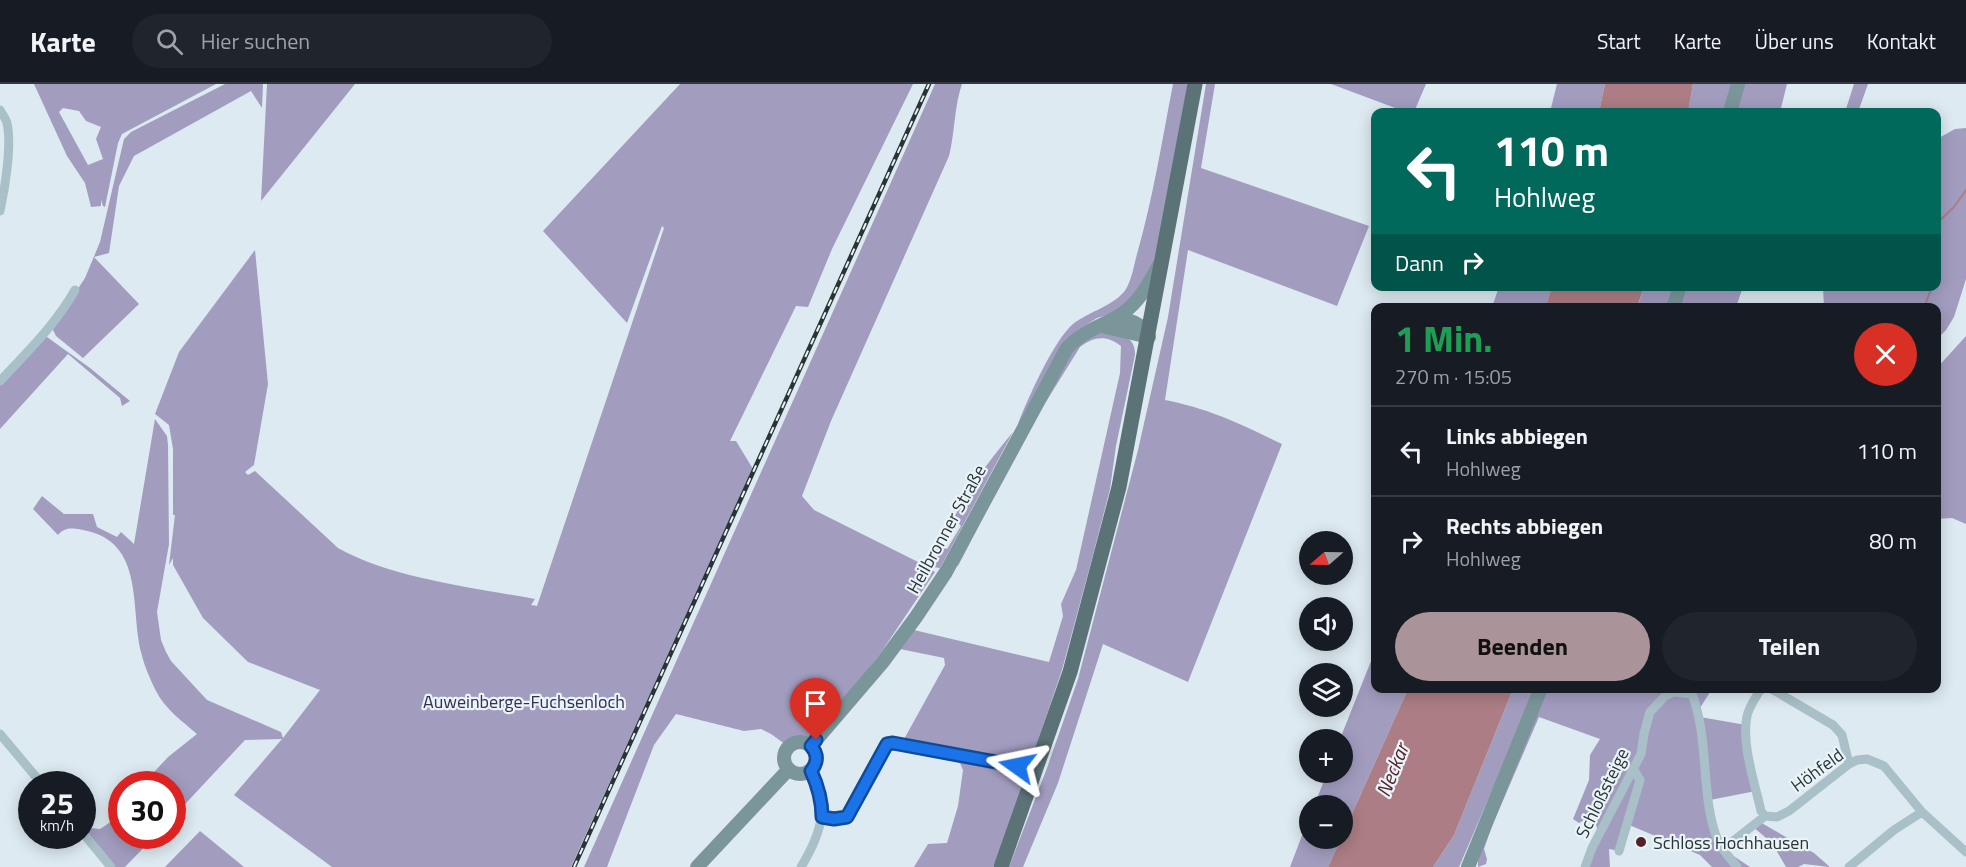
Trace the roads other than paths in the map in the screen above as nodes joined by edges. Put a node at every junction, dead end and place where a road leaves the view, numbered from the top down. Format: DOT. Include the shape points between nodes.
graph roads {
  1 [pos="1195,84"];
  2 [pos="1738,84"];
  3 [pos="1731,108"];
  4 [pos="0,110"];
  5 [pos="0,211"];
  6 [pos="1163,257"];
  7 [pos="75,290"];
  8 [pos="1113,319"];
  9 [pos="1101,326"];
  10 [pos="1149,337"];
  11 [pos="0,381"];
  12 [pos="1539,693"];
  13 [pos="1672,693"];
  14 [pos="1694,693"];
  15 [pos="1758,693"];
  16 [pos="1777,693"];
  17 [pos="0,734"];
  18 [pos="811,746"];
  19 [pos="1849,764"];
  20 [pos="1017,766"];
  21 [pos="789,770"];
  22 [pos="1634,770"];
  23 [pos="31,771"];
  24 [pos="811,771"];
  25 [pos="1922,812"];
  26 [pos="1765,816"];
  27 [pos="822,817"];
  28 [pos="96,849"];
  29 [pos="1723,849"];
  30 [pos="1619,851"];
  31 [pos="1966,852"];
  32 [pos="111,867"];
  33 [pos="697,867"];
  34 [pos="801,867"];
  35 [pos="1001,867"];
  36 [pos="1468,867"];
  37 [pos="1585,867"];
  38 [pos="1737,867"];
  39 [pos="1848,867"];
  1 -- 6 [label="main road"];
  2 -- 3 [label="street"];
  4 -- 5 [label="street" via="7,123 8,152"];
  6 -- 8 [label="street, Heilbronner Straße" via="1141,296"];
  6 -- 10 [label="main road"];
  7 -- 11 [label="street" via="46,331"];
  8 -- 9 [label="street, Heilbronner Straße"];
  8 -- 10 [label="street" via="1136,322"];
  9 -- 10 [label="street"];
  9 -- 18 [label="street, Heilbronner Straße" via="1085,331 1067,348 946,572 882,663"];
  10 -- 35 [label="main road" via="1119,487 1076,651"];
  12 -- 36 [label="street"];
  13 -- 22 [label="street, Schloßsteige" via="1650,712"];
  14 -- 29 [label="street" via="1710,811"];
  15 -- 26 [label="street" via="1747,716 1746,732"];
  16 -- 19 [label="street" via="1833,725 1842,735"];
  17 -- 23 [label="street"];
  18 -- 21 [label="street" via="797,742 789,747 784,756"];
  18 -- 24 [label="street" via="816,761"];
  19 -- 25 [label="street, Höhfeld" via="1867,759 1884,766"];
  19 -- 26 [label="street, Höhfeld" via="1789,811 1777,817"];
  20 -- 27 [label="street" via="887,744 847,817"];
  21 -- 24 [label="street" via="802,774"];
  21 -- 33 [label="street"];
  22 -- 30 [label="street" via="1640,780"];
  22 -- 37 [label="street, Schloßsteige"];
  24 -- 27 [label="street" via="818,784"];
  25 -- 31 [label="street, Höhfeld"];
  25 -- 39 [label="street"];
  26 -- 29 [label="street, Höhfeld"];
  27 -- 34 [label="street" via="819,833"];
  28 -- 32 [label="street"];
  29 -- 38 [label="street"];
}
